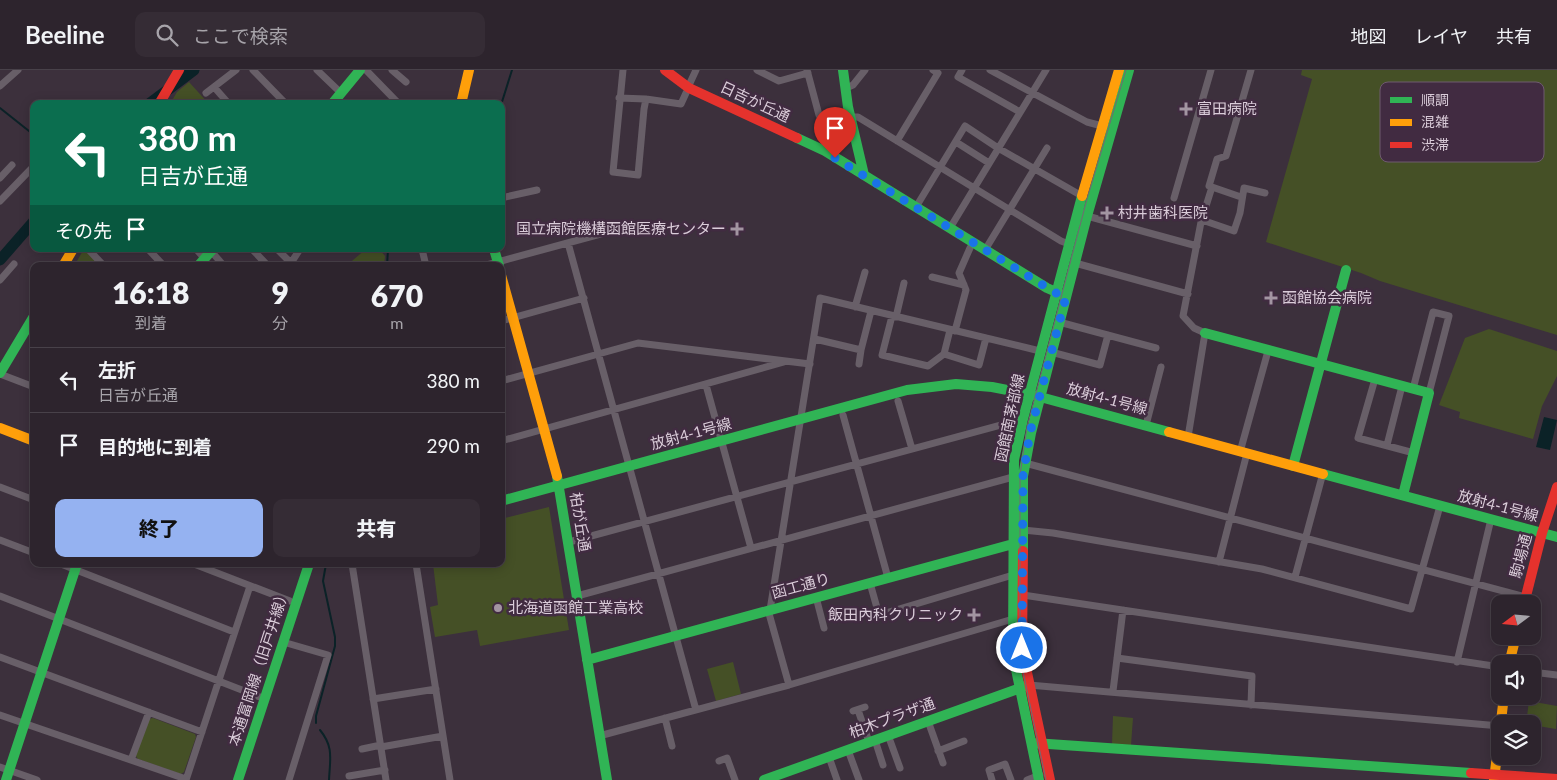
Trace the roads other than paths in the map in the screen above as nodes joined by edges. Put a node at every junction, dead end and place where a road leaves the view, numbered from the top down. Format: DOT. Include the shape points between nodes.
graph roads {
  1 [pos="18,70"];
  2 [pos="179,70"];
  3 [pos="236,70"];
  4 [pos="253,70"];
  5 [pos="317,70"];
  6 [pos="360,70"];
  7 [pos="366,70"];
  8 [pos="392,70"];
  9 [pos="469,70"];
  10 [pos="623,70"];
  11 [pos="665,70"];
  12 [pos="696,70"];
  13 [pos="757,70"];
  14 [pos="843,70"];
  15 [pos="865,70"];
  16 [pos="933,70"];
  17 [pos="962,70"];
  18 [pos="990,70"];
  19 [pos="1046,70"];
  20 [pos="1119,70"];
  21 [pos="1129,70"];
  22 [pos="1211,70"];
  23 [pos="1251,70"];
  24 [pos="808,71"];
  25 [pos="406,82"];
  26 [pos="690,83"];
  27 [pos="0,86"];
  28 [pos="214,87"];
  29 [pos="846,88"];
  30 [pos="1032,92"];
  31 [pos="206,93"];
  32 [pos="341,93"];
  33 [pos="686,93"];
  34 [pos="619,98"];
  35 [pos="161,100"];
  36 [pos="225,100"];
  37 [pos="282,100"];
  38 [pos="335,100"];
  39 [pos="395,100"];
  40 [pos="462,100"];
  41 [pos="646,100"];
  42 [pos="1020,112"];
  43 [pos="851,118"];
  44 [pos="1106,128"];
  45 [pos="897,140"];
  46 [pos="956,142"];
  47 [pos="998,148"];
  48 [pos="1047,148"];
  49 [pos="825,152"];
  50 [pos="989,163"];
  51 [pos="12,165"];
  52 [pos="940,167"];
  53 [pos="1035,169"];
  54 [pos="30,170"];
  55 [pos="864,175"];
  56 [pos="0,178"];
  57 [pos="1212,187"];
  58 [pos="974,188"];
  59 [pos="538,190"];
  60 [pos="1265,193"];
  61 [pos="1082,196"];
  62 [pos="505,197"];
  63 [pos="1241,197"];
  64 [pos="1174,198"];
  65 [pos="0,201"];
  66 [pos="916,207"];
  67 [pos="1010,210"];
  68 [pos="1087,216"];
  69 [pos="1202,220"];
  70 [pos="950,228"];
  71 [pos="619,229"];
  72 [pos="568,243"];
  73 [pos="1069,244"];
  74 [pos="1197,246"];
  75 [pos="970,248"];
  76 [pos="985,250"];
  77 [pos="91,252"];
  78 [pos="151,252"];
  79 [pos="255,252"];
  80 [pos="280,252"];
  81 [pos="100,262"];
  82 [pos="160,262"];
  83 [pos="264,262"];
  84 [pos="290,262"];
  85 [pos="505,262"];
  86 [pos="1075,262"];
  87 [pos="14,264"];
  88 [pos="1346,270"];
  89 [pos="865,272"];
  90 [pos="932,277"];
  91 [pos="0,280"];
  92 [pos="904,282"];
  93 [pos="964,285"];
  94 [pos="505,289"];
  95 [pos="1056,293"];
  96 [pos="1188,294"];
  97 [pos="1066,297"];
  98 [pos="584,298"];
  99 [pos="855,307"];
  100 [pos="871,311"];
  101 [pos="894,316"];
  102 [pos="513,318"];
  103 [pos="505,320"];
  104 [pos="1059,322"];
  105 [pos="30,323"];
  106 [pos="953,330"];
  107 [pos="1206,333"];
  108 [pos="1108,335"];
  109 [pos="986,338"];
  110 [pos="815,339"];
  111 [pos="1156,348"];
  112 [pos="861,350"];
  113 [pos="1040,351"];
  114 [pos="1268,351"];
  115 [pos="1051,352"];
  116 [pos="599,354"];
  117 [pos="944,354"];
  118 [pos="785,362"];
  119 [pos="810,364"];
  120 [pos="859,364"];
  121 [pos="1320,364"];
  122 [pos="1161,367"];
  123 [pos="0,373"];
  124 [pos="528,374"];
  125 [pos="1374,378"];
  126 [pos="505,380"];
  127 [pos="30,385"];
  128 [pos="706,385"];
  129 [pos="1408,387"];
  130 [pos="1429,393"];
  131 [pos="1029,394"];
  132 [pos="1040,397"];
  133 [pos="898,401"];
  134 [pos="614,410"];
  135 [pos="843,415"];
  136 [pos="801,419"];
  137 [pos="1023,419"];
  138 [pos="1146,425"];
  139 [pos="0,428"];
  140 [pos="544,429"];
  141 [pos="1188,437"];
  142 [pos="30,439"];
  143 [pos="505,440"];
  144 [pos="721,441"];
  145 [pos="1387,445"];
  146 [pos="912,449"];
  147 [pos="1244,452"];
  148 [pos="1414,453"];
  149 [pos="1025,463"];
  150 [pos="856,464"];
  151 [pos="630,466"];
  152 [pos="1293,466"];
  153 [pos="1323,473"];
  154 [pos="1014,477"];
  155 [pos="792,481"];
  156 [pos="559,486"];
  157 [pos="0,487"];
  158 [pos="1557,487"];
  159 [pos="1402,495"];
  160 [pos="737,496"];
  161 [pos="30,498"];
  162 [pos="505,500"];
  163 [pos="1440,506"];
  164 [pos="871,516"];
  165 [pos="1230,517"];
  166 [pos="1491,520"];
  167 [pos="644,522"];
  168 [pos="1023,530"];
  169 [pos="1542,533"];
  170 [pos="1557,537"];
  171 [pos="1305,538"];
  172 [pos="0,540"];
  173 [pos="782,540"];
  174 [pos="569,542"];
  175 [pos="1018,544"];
  176 [pos="751,548"];
  177 [pos="30,551"];
  178 [pos="1219,562"];
  179 [pos="76,567"];
  180 [pos="78,567"];
  181 [pos="202,567"];
  182 [pos="308,567"];
  183 [pos="352,567"];
  184 [pos="416,567"];
  185 [pos="1422,569"];
  186 [pos="659,574"];
  187 [pos="1013,575"];
  188 [pos="1295,577"];
  189 [pos="888,578"];
  190 [pos="870,583"];
  191 [pos="1475,584"];
  192 [pos="250,586"];
  193 [pos="1023,595"];
  194 [pos="1509,595"];
  195 [pos="1526,595"];
  196 [pos="0,596"];
  197 [pos="577,596"];
  198 [pos="816,597"];
  199 [pos="290,601"];
  200 [pos="769,610"];
  201 [pos="1123,610"];
  202 [pos="1013,618"];
  203 [pos="58,619"];
  204 [pos="824,628"];
  205 [pos="234,632"];
  206 [pos="676,635"];
  207 [pos="284,642"];
  208 [pos="0,657"];
  209 [pos="1117,658"];
  210 [pos="587,660"];
  211 [pos="1457,662"];
  212 [pos="1491,666"];
  213 [pos="41,673"];
  214 [pos="1541,673"];
  215 [pos="1557,675"];
  216 [pos="218,682"];
  217 [pos="788,685"];
  218 [pos="1024,686"];
  219 [pos="436,689"];
  220 [pos="1114,692"];
  221 [pos="265,699"];
  222 [pos="373,699"];
  223 [pos="1251,704"];
  224 [pos="859,709"];
  225 [pos="696,710"];
  226 [pos="148,712"];
  227 [pos="0,715"];
  228 [pos="664,718"];
  229 [pos="928,721"];
  230 [pos="24,723"];
  231 [pos="1491,725"];
  232 [pos="202,732"];
  233 [pos="888,735"];
  234 [pos="443,736"];
  235 [pos="599,736"];
  236 [pos="872,741"];
  237 [pos="964,741"];
  238 [pos="1031,743"];
  239 [pos="1042,744"];
  240 [pos="381,746"];
  241 [pos="672,746"];
  242 [pos="362,749"];
  243 [pos="848,750"];
  244 [pos="938,750"];
  245 [pos="829,757"];
  246 [pos="131,760"];
  247 [pos="719,761"];
  248 [pos="942,763"];
  249 [pos="883,765"];
  250 [pos="900,768"];
  251 [pos="385,770"];
  252 [pos="5,773"];
  253 [pos="348,776"];
  254 [pos="1044,777"];
  255 [pos="1494,777"];
  256 [pos="186,779"];
  257 [pos="1557,779"];
  258 [pos="37,780"];
  259 [pos="238,780"];
  260 [pos="289,780"];
  261 [pos="386,780"];
  262 [pos="450,780"];
  263 [pos="607,780"];
  264 [pos="735,780"];
  265 [pos="764,780"];
  266 [pos="837,780"];
  267 [pos="859,780"];
  268 [pos="992,780"];
  269 [pos="1011,780"];
  270 [pos="1027,780"];
  1 -- 27 [label="street"];
  2 -- 35 [label="street"];
  3 -- 28 [label="street"];
  4 -- 37 [label="street"];
  5 -- 32 [label="street"];
  6 -- 32 [label="street"];
  7 -- 39 [label="street"];
  8 -- 25 [label="street"];
  9 -- 40 [label="street"];
  10 -- 34 [label="street"];
  11 -- 49 [label="street, 日吉が丘通" via="689,88"];
  12 -- 26 [label="street"];
  13 -- 24 [label="street" via="779,81"];
  14 -- 29 [label="street"];
  15 -- 29 [label="street" via="853,85"];
  16 -- 45 [label="street" via="938,73"];
  17 -- 42 [label="street" via="958,77"];
  18 -- 30 [label="street"];
  19 -- 30 [label="street"];
  20 -- 44 [label="street, 函館南茅部線"];
  21 -- 44 [label="street, 函館南茅部線"];
  22 -- 64 [label="street"];
  23 -- 57 [label="street" via="1226,156 1217,159 1209,186"];
  24 -- 49 [label="street" via="828,139"];
  28 -- 31 [label="street"];
  28 -- 36 [label="street"];
  29 -- 43 [label="street"];
  30 -- 42 [label="street"];
  30 -- 44 [label="street" via="1086,122"];
  32 -- 38 [label="street"];
  33 -- 41 [label="street" via="680,104"];
  34 -- 41 [label="street"];
  34 -- 41 [label="street" via="613,172 638,175"];
  42 -- 47 [label="street"];
  43 -- 45 [label="street" via="858,117"];
  43 -- 55 [label="street"];
  44 -- 61 [label="street, 函館南茅部線"];
  44 -- 68 [label="street, 函館南茅部線"];
  45 -- 52 [label="street"];
  46 -- 47 [label="street" via="965,126"];
  46 -- 50 [label="street"];
  46 -- 52 [label="street"];
  47 -- 50 [label="street"];
  47 -- 53 [label="street"];
  48 -- 53 [label="street"];
  49 -- 55 [label="street, 日吉が丘通"];
  50 -- 58 [label="street"];
  51 -- 56 [label="street"];
  52 -- 58 [label="street"];
  52 -- 66 [label="street"];
  53 -- 61 [label="street"];
  53 -- 67 [label="street"];
  54 -- 65 [label="street"];
  55 -- 66 [label="street, 日吉が丘通"];
  57 -- 63 [label="street"];
  57 -- 69 [label="street"];
  58 -- 67 [label="street"];
  58 -- 70 [label="street"];
  59 -- 62 [label="street"];
  60 -- 63 [label="street" via="1244,188"];
  61 -- 73 [label="street, 函館南茅部線"];
  63 -- 69 [label="street" via="1234,231"];
  66 -- 70 [label="street, 日吉が丘通"];
  67 -- 73 [label="street"];
  67 -- 76 [label="street"];
  68 -- 74 [label="street"];
  68 -- 86 [label="street, 函館南茅部線"];
  69 -- 74 [label="street"];
  70 -- 76 [label="street, 日吉が丘通"];
  71 -- 72 [label="street"];
  72 -- 85 [label="street"];
  72 -- 98 [label="street"];
  73 -- 95 [label="street, 函館南茅部線"];
  74 -- 96 [label="street"];
  75 -- 93 [label="street" via="959,273"];
  76 -- 95 [label="street, 日吉が丘通"];
  77 -- 81 [label="street"];
  78 -- 82 [label="street"];
  79 -- 83 [label="street"];
  80 -- 84 [label="street"];
  86 -- 96 [label="street"];
  86 -- 97 [label="street, 函館南茅部線"];
  87 -- 91 [label="street"];
  88 -- 121 [label="street"];
  89 -- 99 [label="street"];
  90 -- 93 [label="street"];
  92 -- 101 [label="street"];
  93 -- 106 [label="street" via="966,290"];
  94 -- 102 [label="street, 柏が丘通"];
  95 -- 97 [label="street, 日吉が丘通"];
  95 -- 113 [label="street, 函館南茅部線"];
  96 -- 107 [label="street" via="1184,316 1194,328"];
  97 -- 104 [label="street, 函館南茅部線"];
  98 -- 102 [label="street"];
  98 -- 116 [label="street"];
  99 -- 100 [label="street"];
  99 -- 110 [label="street" via="820,298"];
  100 -- 101 [label="street"];
  100 -- 112 [label="street"];
  101 -- 106 [label="street"];
  101 -- 117 [label="street" via="882,355 928,366"];
  102 -- 103 [label="street"];
  102 -- 124 [label="street, 柏が丘通"];
  104 -- 108 [label="street"];
  104 -- 115 [label="street, 函館南茅部線"];
  105 -- 123 [label="street"];
  106 -- 109 [label="street"];
  106 -- 117 [label="street"];
  107 -- 114 [label="street"];
  107 -- 141 [label="street"];
  108 -- 111 [label="street"];
  108 -- 115 [label="street" via="1100,365"];
  109 -- 113 [label="street"];
  109 -- 117 [label="street" via="979,365"];
  110 -- 112 [label="street"];
  110 -- 119 [label="street"];
  112 -- 120 [label="street"];
  113 -- 131 [label="street, 函館南茅部線"];
  114 -- 121 [label="street"];
  114 -- 147 [label="street"];
  115 -- 132 [label="street, 函館南茅部線"];
  116 -- 118 [label="street" via="638,343"];
  116 -- 124 [label="street"];
  116 -- 134 [label="street"];
  118 -- 119 [label="street"];
  118 -- 128 [label="street"];
  119 -- 136 [label="street"];
  121 -- 125 [label="street"];
  121 -- 152 [label="street"];
  122 -- 138 [label="street"];
  123 -- 127 [label="street"];
  124 -- 126 [label="street"];
  124 -- 140 [label="street, 柏が丘通"];
  125 -- 129 [label="street"];
  125 -- 145 [label="street" via="1358,438"];
  128 -- 134 [label="street"];
  128 -- 144 [label="street"];
  129 -- 130 [label="street"];
  129 -- 130 [label="street" via="1433,312 1449,316"];
  129 -- 145 [label="street"];
  130 -- 148 [label="street"];
  131 -- 132 [label="street, 放射4-1号線"];
  131 -- 136 [label="street, 放射4-1号線" via="982,385 937,385"];
  131 -- 137 [label="street, 函館南茅部線"];
  132 -- 138 [label="street, 放射4-1号線"];
  132 -- 149 [label="street, 函館南茅部線"];
  133 -- 146 [label="street"];
  134 -- 140 [label="street"];
  134 -- 151 [label="street"];
  135 -- 150 [label="street"];
  136 -- 144 [label="street, 放射4-1号線"];
  136 -- 155 [label="street"];
  137 -- 146 [label="street"];
  137 -- 154 [label="street, 函館南茅部線" via="1014,460"];
  138 -- 141 [label="street, 放射4-1号線"];
  139 -- 142 [label="street"];
  140 -- 143 [label="street"];
  140 -- 156 [label="street, 柏が丘通"];
  141 -- 147 [label="street, 放射4-1号線"];
  144 -- 151 [label="street, 放射4-1号線"];
  144 -- 160 [label="street"];
  145 -- 148 [label="street"];
  146 -- 150 [label="street"];
  147 -- 152 [label="street, 放射4-1号線"];
  147 -- 165 [label="street"];
  148 -- 159 [label="street"];
  149 -- 165 [label="street"];
  149 -- 168 [label="street, 函館南茅部線"];
  150 -- 155 [label="street"];
  150 -- 164 [label="street"];
  151 -- 156 [label="street, 放射4-1号線"];
  151 -- 167 [label="street"];
  152 -- 153 [label="street, 放射4-1号線"];
  153 -- 159 [label="street, 放射4-1号線"];
  153 -- 171 [label="street"];
  154 -- 164 [label="street"];
  154 -- 175 [label="street, 函館南茅部線"];
  155 -- 160 [label="street"];
  155 -- 173 [label="street"];
  156 -- 162 [label="street, 放射4-1号線"];
  156 -- 174 [label="street, 柏が丘通"];
  157 -- 161 [label="street"];
  158 -- 169 [label="street, 駒場通"];
  159 -- 163 [label="street, 放射4-1号線"];
  160 -- 167 [label="street"];
  160 -- 176 [label="street"];
  163 -- 166 [label="street, 放射4-1号線"];
  163 -- 185 [label="street"];
  164 -- 173 [label="street"];
  164 -- 189 [label="street"];
  165 -- 171 [label="street"];
  165 -- 178 [label="street"];
  166 -- 169 [label="street, 放射4-1号線"];
  166 -- 191 [label="street"];
  167 -- 174 [label="street"];
  167 -- 186 [label="street"];
  168 -- 175 [label="street, 函館南茅部線"];
  168 -- 178 [label="street"];
  169 -- 170 [label="street, 放射4-1号線"];
  169 -- 195 [label="street, 駒場通"];
  171 -- 185 [label="street"];
  171 -- 188 [label="street"];
  172 -- 177 [label="street"];
  173 -- 176 [label="street"];
  173 -- 200 [label="street"];
  174 -- 197 [label="street, 柏が丘通"];
  175 -- 187 [label="street, 函館南茅部線"];
  175 -- 189 [label="street, 函工通り"];
  175 -- 193 [label="street, 函館南茅部線"];
  176 -- 186 [label="street"];
  178 -- 188 [label="street"];
  179 -- 203 [label="street"];
  180 -- 205 [label="street"];
  181 -- 192 [label="street"];
  182 -- 207 [label="street, 本通富岡線（旧戸井線）"];
  183 -- 222 [label="street"];
  184 -- 219 [label="street"];
  185 -- 188 [label="street" via="1411,609"];
  185 -- 191 [label="street"];
  186 -- 197 [label="street"];
  186 -- 206 [label="street"];
  187 -- 190 [label="street" via="879,615"];
  187 -- 202 [label="street, 函館南茅部線"];
  189 -- 190 [label="street, 函工通り"];
  190 -- 198 [label="street, 函工通り"];
  191 -- 194 [label="street"];
  191 -- 211 [label="street"];
  192 -- 199 [label="street"];
  192 -- 205 [label="street"];
  193 -- 201 [label="street"];
  193 -- 218 [label="street, 函館南茅部線"];
  196 -- 203 [label="street"];
  197 -- 210 [label="street, 柏が丘通"];
  198 -- 200 [label="street, 函工通り"];
  198 -- 204 [label="street"];
  200 -- 206 [label="street, 函工通り"];
  200 -- 217 [label="street"];
  201 -- 209 [label="street"];
  201 -- 211 [label="street"];
  202 -- 217 [label="street"];
  202 -- 218 [label="street, 函館南茅部線" via="1013,655"];
  203 -- 213 [label="street"];
  203 -- 216 [label="street"];
  205 -- 216 [label="street"];
  206 -- 210 [label="street, 函工通り"];
  206 -- 225 [label="street"];
  207 -- 221 [label="street, 本通富岡線（旧戸井線）"];
  207 -- 260 [label="street" via="328,655"];
  208 -- 213 [label="street"];
  209 -- 220 [label="street"];
  209 -- 223 [label="street" via="1252,676"];
  210 -- 235 [label="street, 柏が丘通"];
  211 -- 212 [label="street"];
  213 -- 226 [label="street"];
  213 -- 230 [label="street"];
  214 -- 215 [label="street"];
  216 -- 221 [label="street"];
  216 -- 232 [label="street"];
  217 -- 225 [label="street"];
  218 -- 220 [label="street"];
  218 -- 229 [label="street, 柏木プラザ通"];
  218 -- 238 [label="street, 函館南茅部線"];
  218 -- 239 [label="street, 函館南茅部線"];
  219 -- 222 [label="street"];
  219 -- 234 [label="street"];
  220 -- 223 [label="street"];
  221 -- 259 [label="street, 本通富岡線（旧戸井線）"];
  222 -- 240 [label="street"];
  223 -- 231 [label="street"];
  224 -- 236 [label="street"];
  225 -- 228 [label="street"];
  226 -- 232 [label="street"];
  226 -- 246 [label="street"];
  227 -- 230 [label="street"];
  228 -- 235 [label="street"];
  228 -- 241 [label="street"];
  229 -- 233 [label="street, 柏木プラザ通"];
  229 -- 244 [label="street"];
  230 -- 246 [label="street"];
  230 -- 252 [label="street"];
  232 -- 256 [label="street"];
  233 -- 236 [label="street, 柏木プラザ通"];
  233 -- 250 [label="street"];
  234 -- 240 [label="street"];
  234 -- 262 [label="street"];
  235 -- 263 [label="street, 柏が丘通"];
  236 -- 243 [label="street, 柏木プラザ通"];
  236 -- 249 [label="street"];
  237 -- 244 [label="street"];
  238 -- 239 [label="street"];
  238 -- 254 [label="street, 函館南茅部線"];
  239 -- 254 [label="street, 函館南茅部線"];
  239 -- 255 [label="street"];
  240 -- 242 [label="street"];
  240 -- 251 [label="street"];
  243 -- 245 [label="street, 柏木プラザ通"];
  243 -- 267 [label="street"];
  244 -- 248 [label="street"];
  245 -- 265 [label="street, 柏木プラザ通"];
  245 -- 266 [label="street"];
  246 -- 256 [label="street"];
  247 -- 264 [label="street" via="727,758"];
  251 -- 253 [label="street"];
  251 -- 261 [label="street"];
  252 -- 258 [label="street"];
  254 -- 270 [label="street"];
  255 -- 257 [label="street"];
  268 -- 269 [label="street" via="989,770 1005,764"];
}
